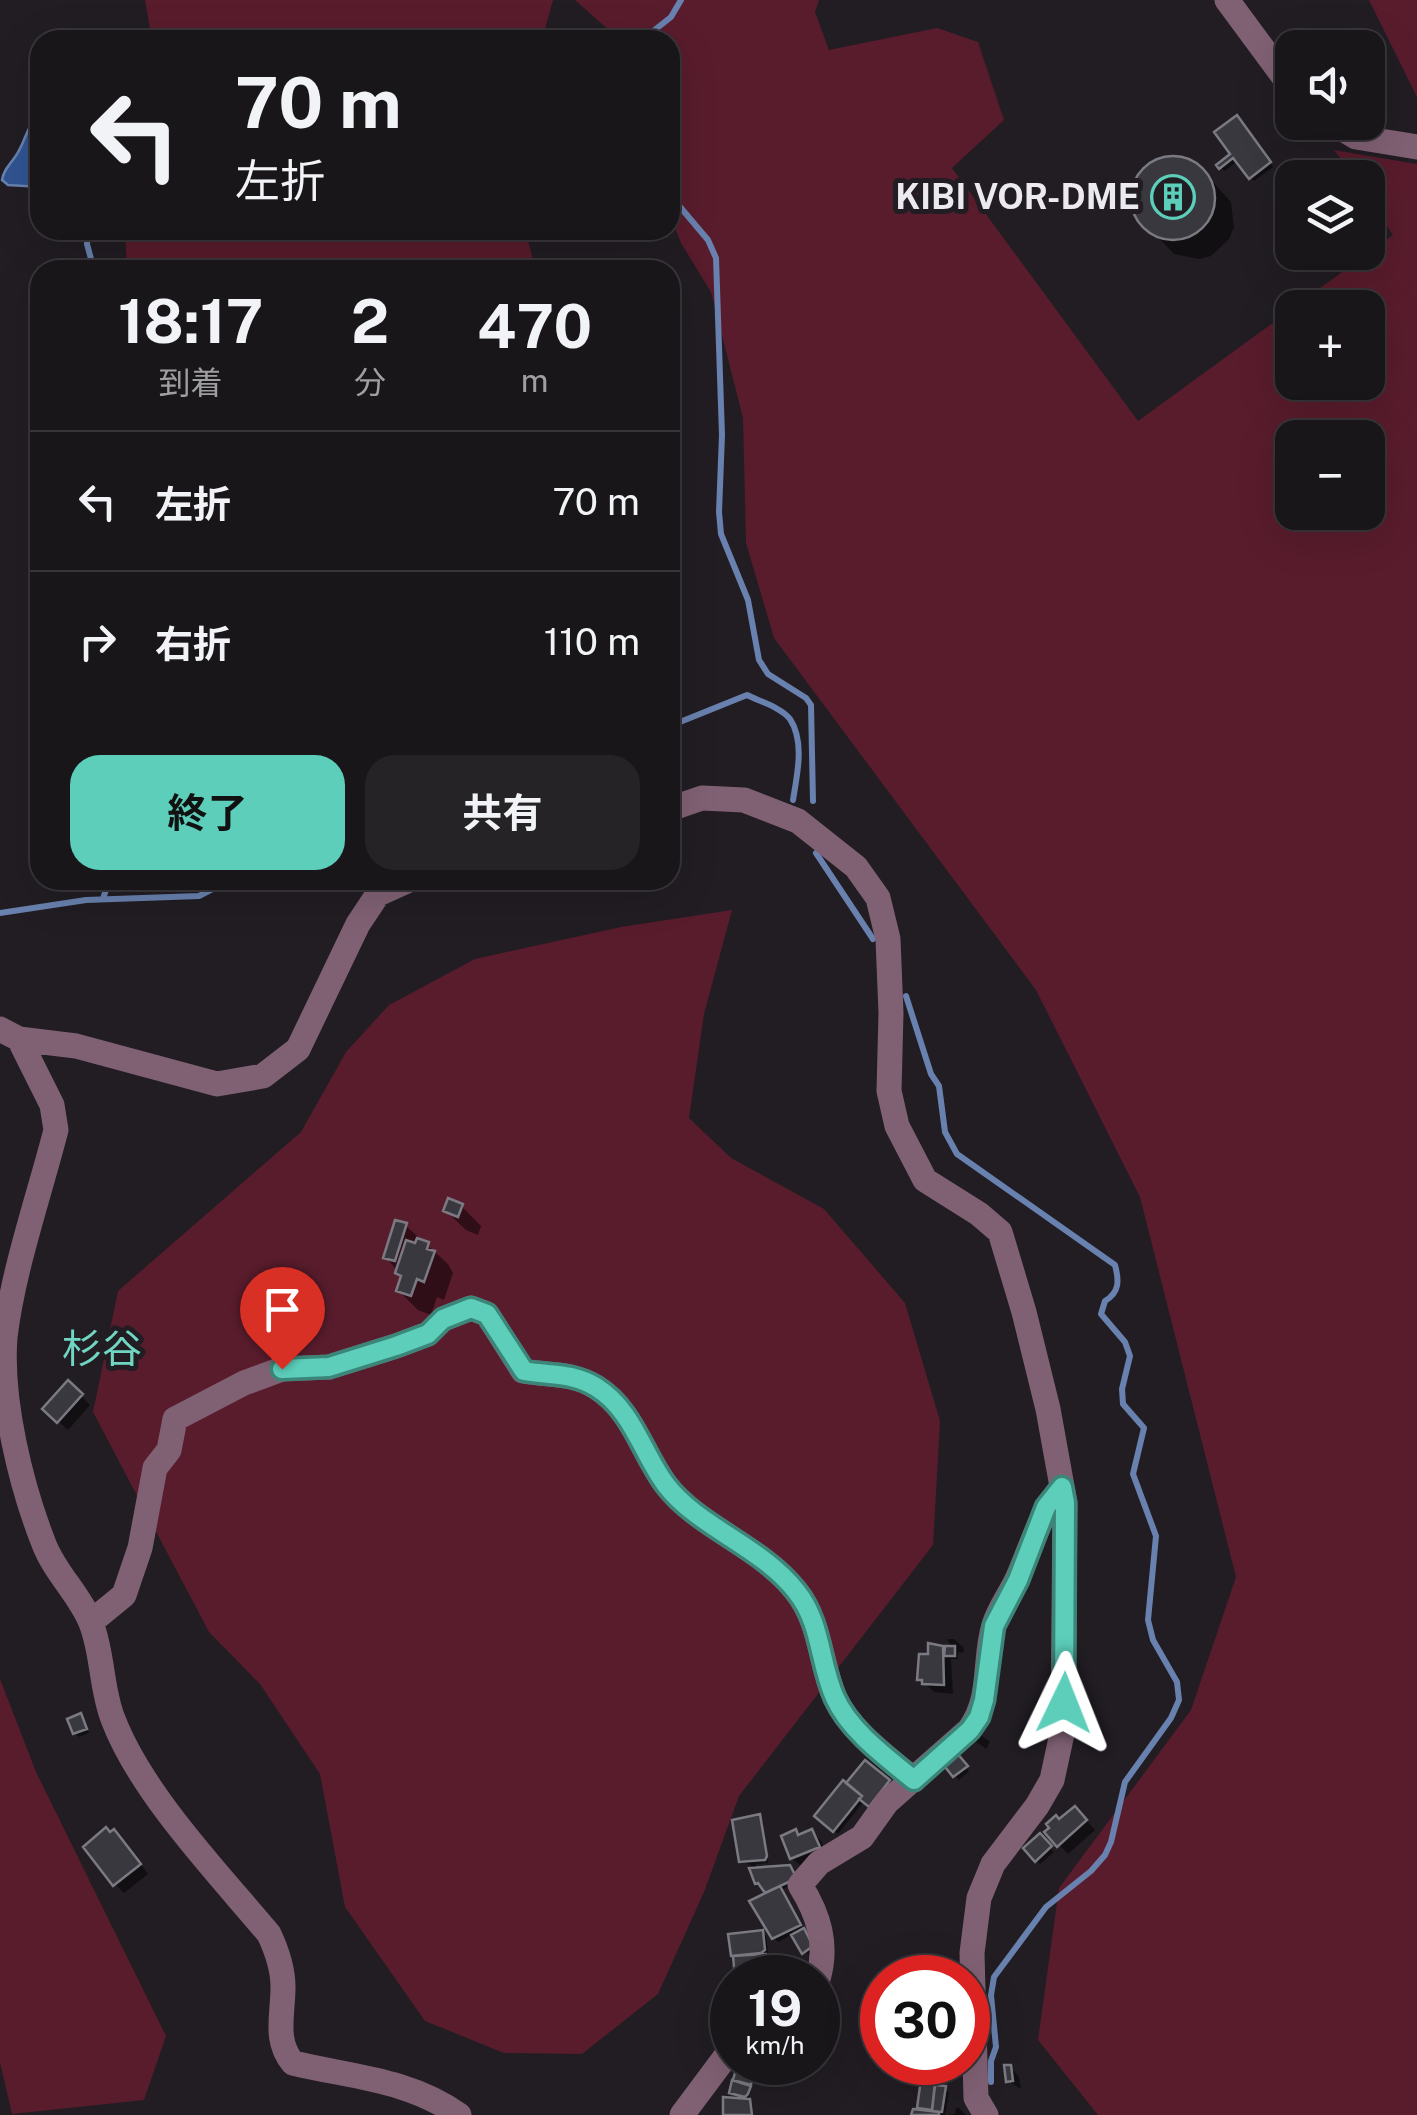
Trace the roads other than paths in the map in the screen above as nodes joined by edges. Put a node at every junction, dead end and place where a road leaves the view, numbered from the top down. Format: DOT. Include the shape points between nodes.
graph roads {
  1 [pos="1227,0"];
  2 [pos="1275,65"];
  3 [pos="1374,140"];
  4 [pos="1417,147"];
  5 [pos="680,806"];
  6 [pos="387,890"];
  7 [pos="10,1034"];
  8 [pos="12,1477"];
  9 [pos="1062,1487"];
  10 [pos="91,1622"];
  11 [pos="914,1780"];
  12 [pos="823,1955"];
  13 [pos="710,2077"];
  14 [pos="459,2115"];
  15 [pos="682,2115"];
  16 [pos="986,2115"];
  1 -- 2 [label="street"];
  3 -- 4 [label="street"];
  5 -- 9 [label="street" via="702,798 744,800 798,821 856,867 878,898 888,939 889,1090 897,1126 925,1180 1000,1232"];
  6 -- 7 [label="street" via="358,924 298,1050 263,1076 217,1084"];
  7 -- 8 [label="street" via="52,1105 56,1130 4,1340"];
  8 -- 10 [label="street"];
  9 -- 11 [label="street" via="1046,1507 994,1626 979,1717"];
  9 -- 16 [label="street" via="1066,1678 1060,1755 1037,1806 993,1864 979,1898 972,1953 976,2098"];
  10 -- 11 [label="street" via="124,1594 155,1468 169,1450 175,1420 244,1383 396,1346 471,1308 487,1314 524,1371 570,1374 599,1388 624,1412 667,1487 769,1563 798,1593 848,1721"];
  10 -- 14 [label="street" via="112,1718 128,1750 269,1934 284,1984 283,2052 293,2064 402,2088"];
  11 -- 12 [label="street" via="887,1802 862,1837 819,1863 800,1886 814,1908"];
  13 -- 15 [label="street"];
}
